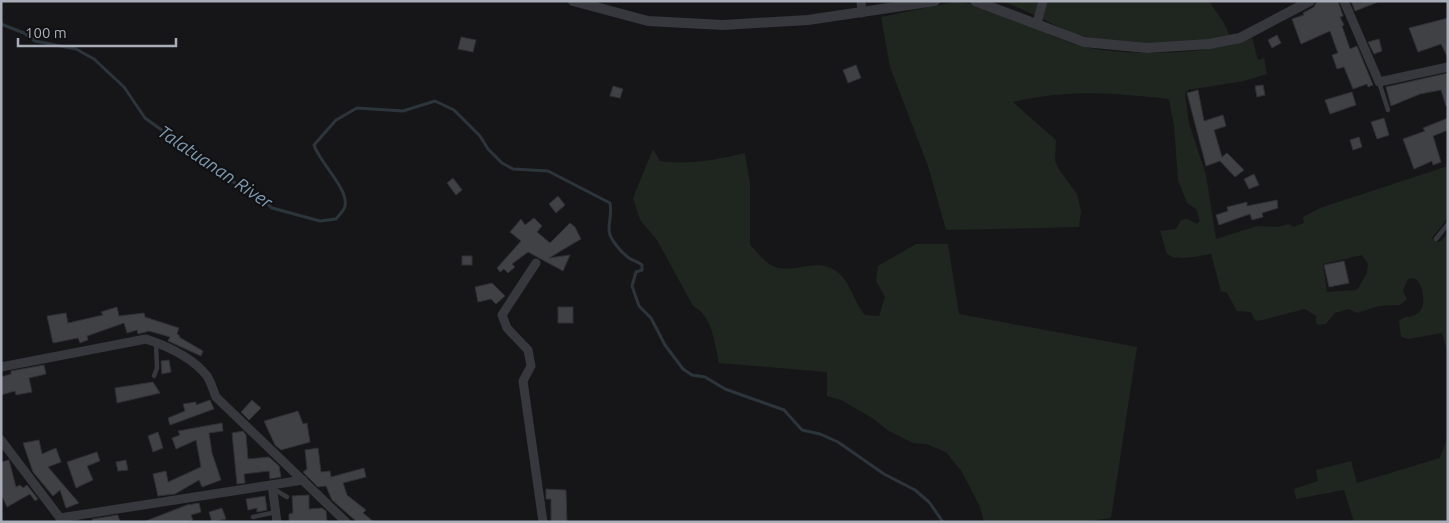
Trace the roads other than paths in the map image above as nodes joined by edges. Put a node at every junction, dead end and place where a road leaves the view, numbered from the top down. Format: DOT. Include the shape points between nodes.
graph roads {
  1 [pos="861,1"];
  2 [pos="935,1"];
  3 [pos="975,1"];
  4 [pos="1043,1"];
  5 [pos="1310,1"];
  6 [pos="1344,1"];
  7 [pos="578,2"];
  8 [pos="862,13"];
  9 [pos="1037,23"];
  10 [pos="1448,67"];
  11 [pos="1380,82"];
  12 [pos="1388,110"];
  13 [pos="1448,224"];
  14 [pos="1436,239"];
  15 [pos="536,263"];
  16 [pos="156,342"];
  17 [pos="1,367"];
  18 [pos="154,376"];
  19 [pos="1,440"];
  20 [pos="303,480"];
  21 [pos="272,486"];
  22 [pos="287,497"];
  23 [pos="276,512"];
  24 [pos="253,517"];
  25 [pos="61,520"];
  26 [pos="277,522"];
  27 [pos="346,522"];
  28 [pos="543,522"];
  1 -- 8 [label="street"];
  2 -- 8 [label="street"];
  3 -- 9 [label="street"];
  4 -- 9 [label="street"];
  5 -- 9 [label="street" via="1246,35 1209,44 1147,48 1098,44 1071,38"];
  6 -- 11 [label="street"];
  7 -- 8 [label="street" via="648,21 723,25"];
  10 -- 11 [label="street"];
  11 -- 12 [label="lane"];
  13 -- 14 [label="lane"];
  15 -- 28 [label="street" via="502,315 507,328 528,350 531,366 523,381"];
  16 -- 17 [label="street" via="146,339"];
  16 -- 18 [label="lane" via="157,368"];
  16 -- 20 [label="street" via="199,367 208,377 216,398"];
  19 -- 25 [label="street"];
  20 -- 21 [label="street"];
  20 -- 27 [label="street"];
  21 -- 22 [label="lane"];
  21 -- 23 [label="street"];
  21 -- 25 [label="street"];
  23 -- 24 [label="lane"];
  23 -- 26 [label="street"];
}
